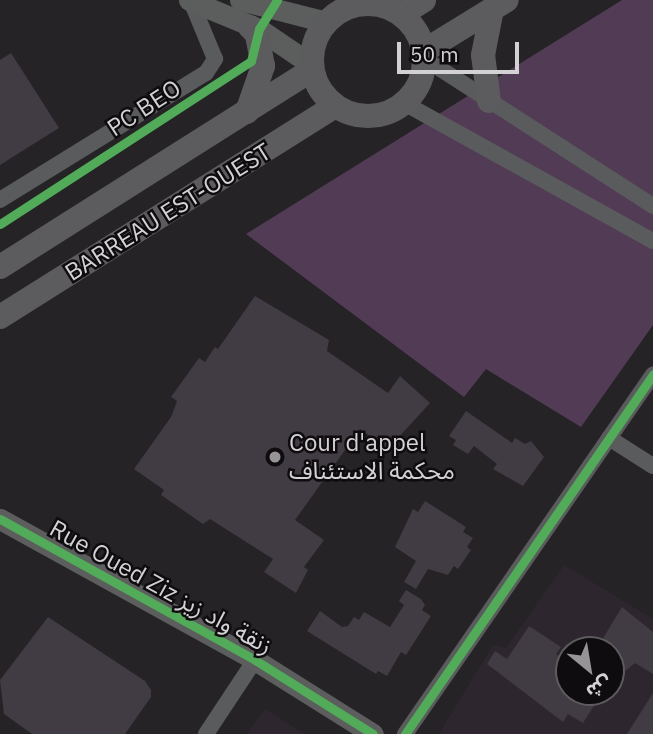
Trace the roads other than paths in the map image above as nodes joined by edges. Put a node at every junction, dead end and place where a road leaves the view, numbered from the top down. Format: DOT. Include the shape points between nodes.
graph roads {
  1 [pos="190,0"];
  2 [pos="240,0"];
  3 [pos="424,0"];
  4 [pos="499,5"];
  5 [pos="402,14"];
  6 [pos="326,22"];
  7 [pos="250,27"];
  8 [pos="425,55"];
  9 [pos="312,68"];
  10 [pos="489,101"];
  11 [pos="404,103"];
  12 [pos="335,106"];
  13 [pos="247,112"];
  14 [pos="0,200"];
  15 [pos="653,206"];
  16 [pos="653,241"];
  17 [pos="0,267"];
  18 [pos="3,317"];
  19 [pos="653,374"];
  20 [pos="608,438"];
  21 [pos="653,466"];
  22 [pos="0,519"];
  23 [pos="255,660"];
  24 [pos="206,734"];
  25 [pos="373,734"];
  26 [pos="405,734"];
  1 -- 7 [label="street"];
  1 -- 14 [label="street" via="215,59 206,73"];
  2 -- 6 [label="street"];
  3 -- 5 [label="main road"];
  4 -- 8 [label="main road"];
  4 -- 10 [label="main road" via="483,55"];
  5 -- 6 [label="main road" via="379,5 354,5"];
  5 -- 8 [label="main road" via="417,30"];
  6 -- 9 [label="main road" via="312,50"];
  7 -- 9 [label="street" via="278,40"];
  7 -- 13 [label="main road" via="257,34 263,66"];
  8 -- 10 [label="street"];
  8 -- 11 [label="main road" via="415,91"];
  9 -- 12 [label="main road" via="317,84"];
  9 -- 13 [label="main road, BARREAU EST-OUEST"];
  10 -- 15 [label="street"];
  11 -- 12 [label="main road" via="377,116 348,113"];
  11 -- 16 [label="street"];
  12 -- 18 [label="main road, BARREAU EST-OUEST"];
  13 -- 17 [label="main road, BARREAU EST-OUEST"];
  19 -- 20 [label="street"];
  20 -- 21 [label="street"];
  20 -- 26 [label="street"];
  22 -- 23 [label="street, Rue Oued Ziz زنقة واد زيز"];
  23 -- 24 [label="street"];
  23 -- 25 [label="street, Rue Oued Ziz زنقة واد زيز"];
}
